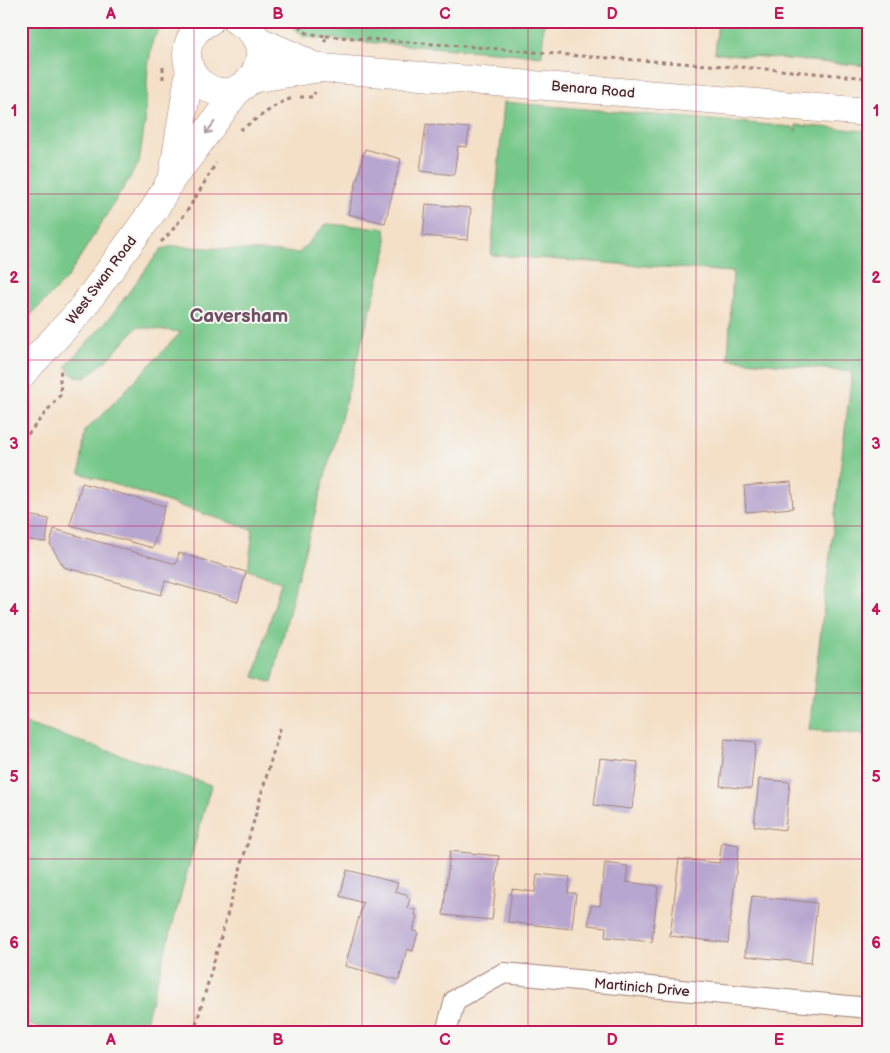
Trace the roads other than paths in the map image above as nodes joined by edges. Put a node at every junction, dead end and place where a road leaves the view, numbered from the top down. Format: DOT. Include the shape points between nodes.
graph roads {
  1 [pos="210,21"];
  2 [pos="250,29"];
  3 [pos="319,68"];
  4 [pos="190,69"];
  5 [pos="245,84"];
  6 [pos="869,112"];
  7 [pos="172,178"];
  8 [pos="21,376"];
  9 [pos="869,1008"];
  10 [pos="446,1032"];
  1 -- 4 [label="main road, West Swan Road" via="199,28 190,42 187,52"];
  2 -- 3 [label="main road, Benara Road"];
  2 -- 5 [label="main road, West Swan Road" via="260,51 259,63"];
  3 -- 5 [label="main road, Benara Road"];
  3 -- 6 [label="main road, Benara Road"];
  4 -- 5 [label="main road, Benara Road" via="210,89 231,91"];
  4 -- 7 [label="main road, West Swan Road"];
  5 -- 7 [label="main road, West Swan Road, one-way"];
  7 -- 8 [label="main road, West Swan Road" via="155,208 80,311"];
  9 -- 10 [label="street, Martinich Drive" via="504,973 455,1000"];
}
